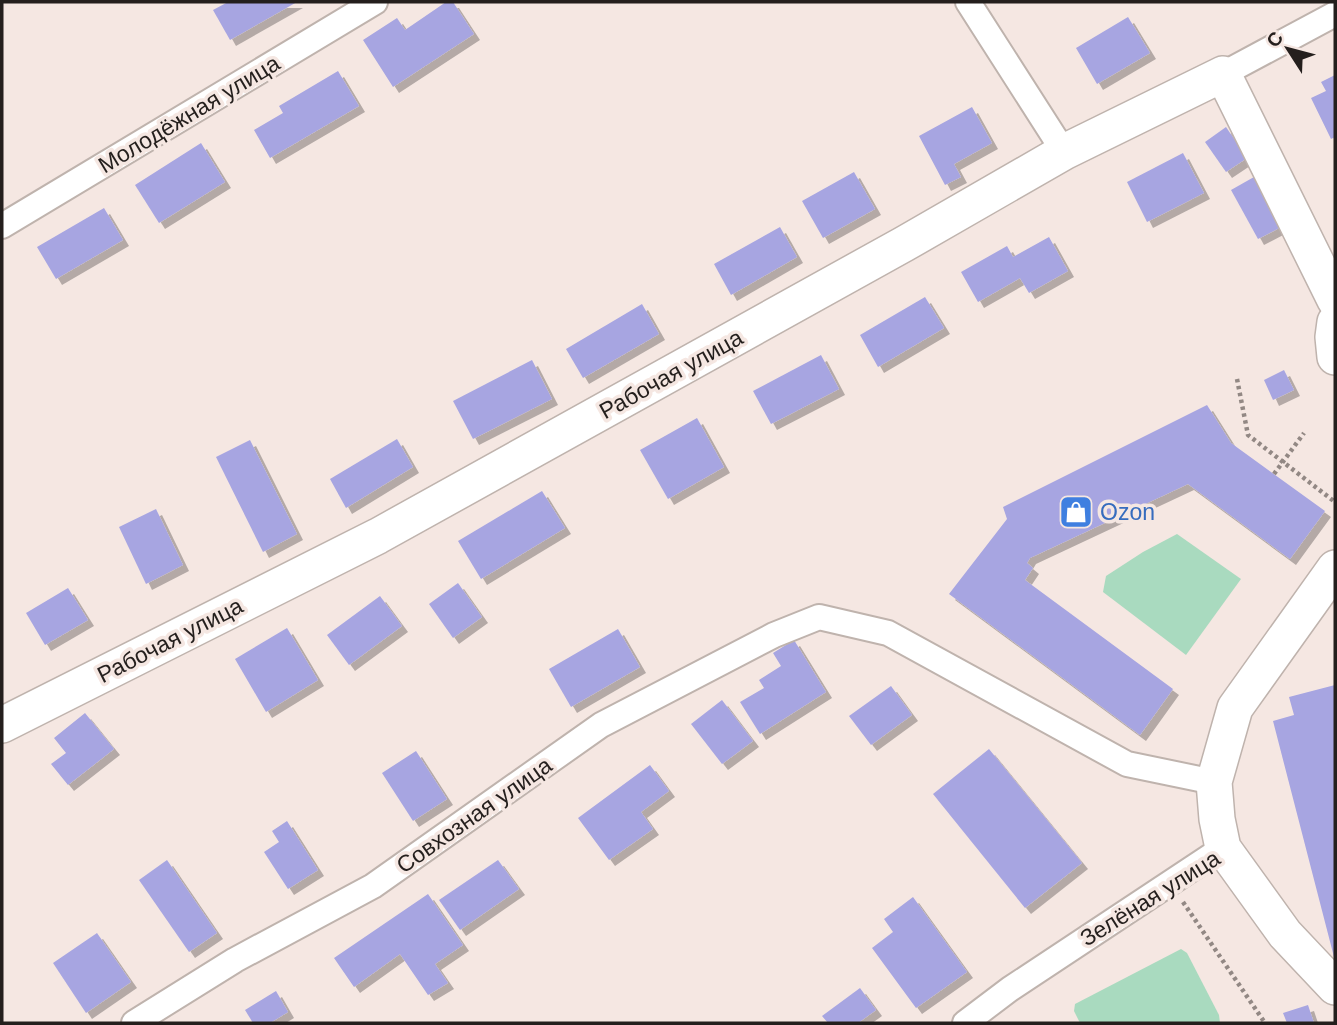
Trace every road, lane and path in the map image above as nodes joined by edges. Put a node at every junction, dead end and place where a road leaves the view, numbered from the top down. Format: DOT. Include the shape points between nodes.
graph roads {
  1 [pos="375,2"];
  2 [pos="968,2"];
  3 [pos="1335,14"];
  4 [pos="1223,74"];
  5 [pos="1064,152"];
  6 [pos="2,226"];
  7 [pos="1335,300"];
  8 [pos="1335,322"];
  9 [pos="1335,357"];
  10 [pos="1237,379"];
  11 [pos="1304,433"];
  12 [pos="1282,462"];
  13 [pos="1274,474"];
  14 [pos="1335,502"];
  15 [pos="1335,568"];
  16 [pos="2,725"];
  17 [pos="1214,782"];
  18 [pos="1223,848"];
  19 [pos="1170,882"];
  20 [pos="1335,986"];
  21 [pos="134,1023"];
  22 [pos="965,1023"];
  23 [pos="1265,1023"];
  1 -- 6 [label="street, Молодёжная улица"];
  2 -- 5 [label="street"];
  3 -- 4 [label="street, Рабочая улица"];
  4 -- 5 [label="street, Рабочая улица"];
  4 -- 7 [label="street"];
  5 -- 16 [label="street, Рабочая улица" via="378,536"];
  8 -- 9 [label="street"];
  10 -- 12 [label="path" via="1248,435"];
  11 -- 12 [label="path"];
  12 -- 13 [label="path"];
  12 -- 14 [label="path"];
  15 -- 17 [label="street" via="1235,708"];
  17 -- 18 [label="street"];
  17 -- 21 [label="street, Совхозная улица" via="1127,764 888,633 819,617 774,635 601,724 373,886 235,960"];
  18 -- 19 [label="street, Зелёная улица"];
  18 -- 20 [label="street, Зелёная улица" via="1285,934"];
  19 -- 22 [label="street, Зелёная улица"];
  19 -- 23 [label="path"];
}
